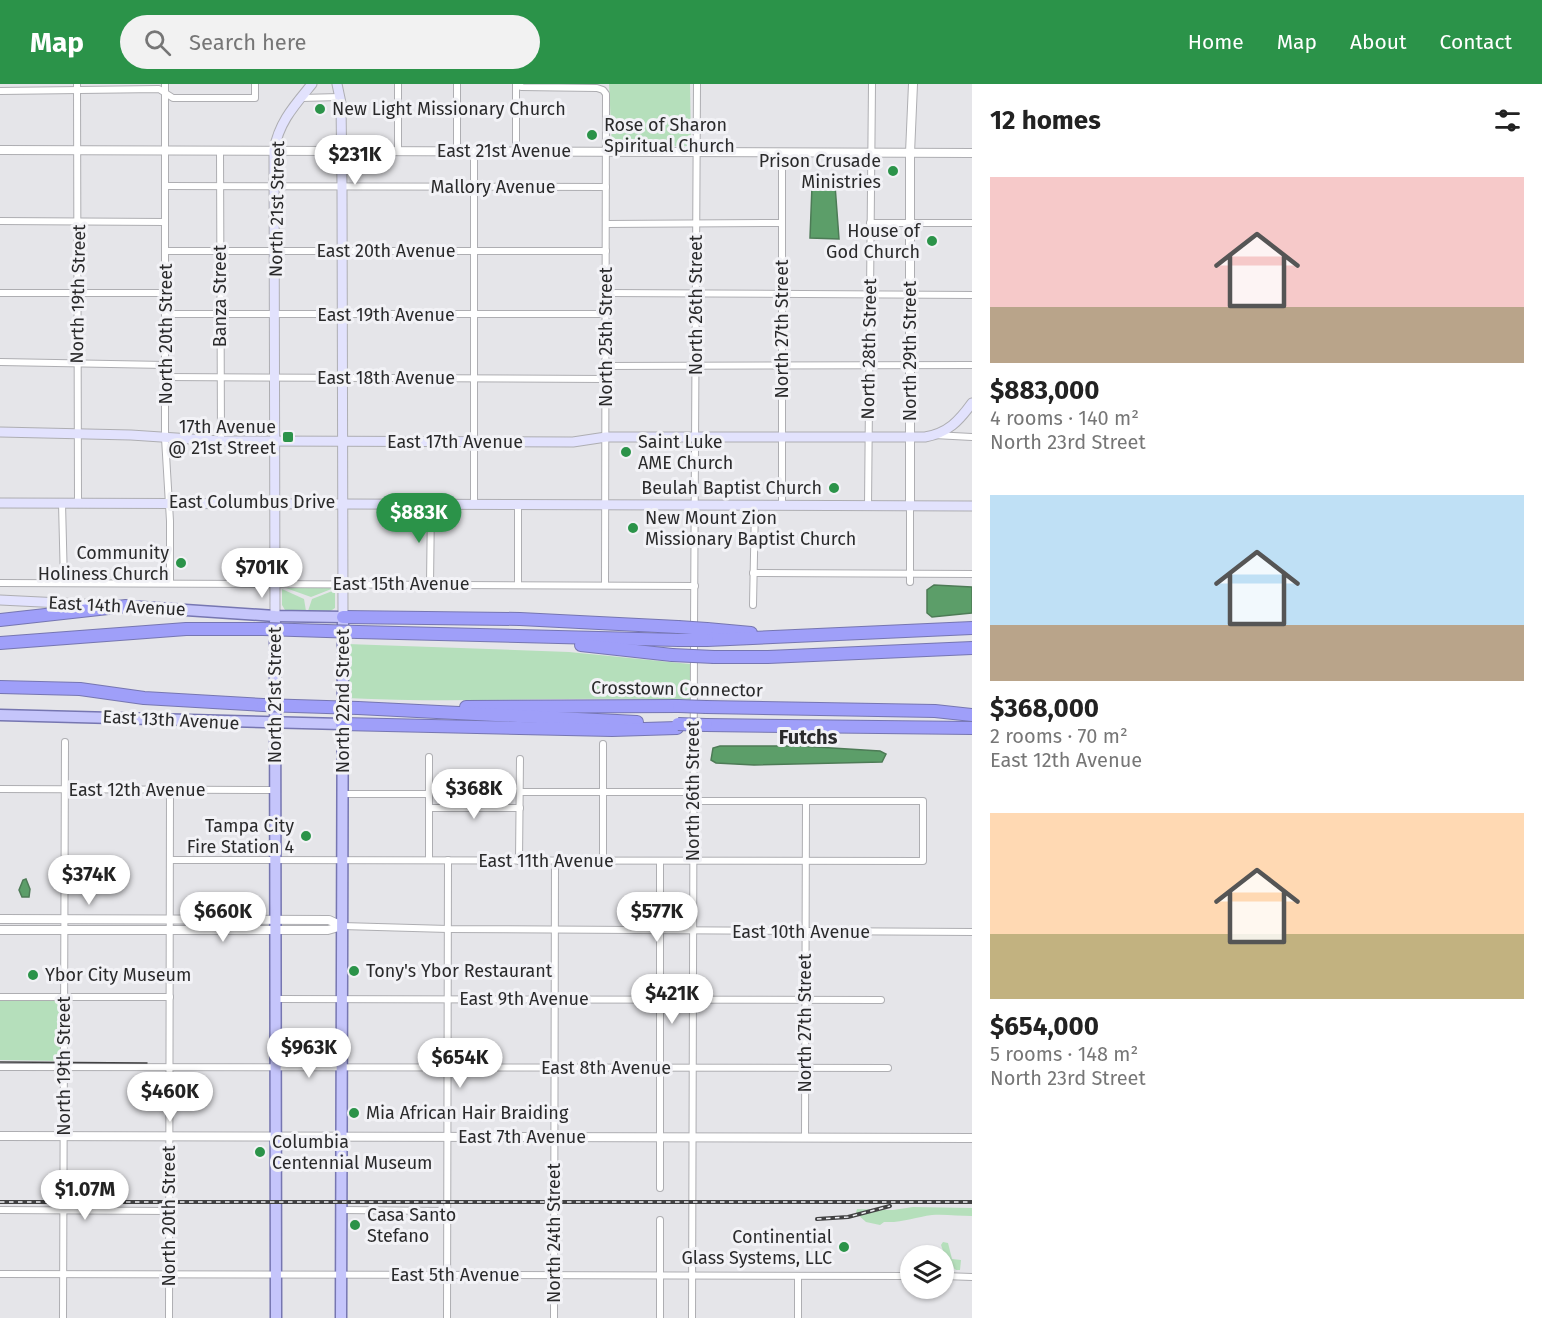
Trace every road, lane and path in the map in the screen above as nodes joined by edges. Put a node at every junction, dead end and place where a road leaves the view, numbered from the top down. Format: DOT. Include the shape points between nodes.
graph roads {
  1 [pos="165,84"];
  2 [pos="255,84"];
  3 [pos="312,84"];
  4 [pos="337,84"];
  5 [pos="398,84"];
  6 [pos="458,84"];
  7 [pos="518,84"];
  8 [pos="697,84"];
  9 [pos="872,84"];
  10 [pos="913,84"];
  11 [pos="78,86"];
  12 [pos="572,86"];
  13 [pos="0,91"];
  14 [pos="165,93"];
  15 [pos="340,97"];
  16 [pos="301,98"];
  17 [pos="0,150"];
  18 [pos="78,150"];
  19 [pos="165,150"];
  20 [pos="220,150"];
  21 [pos="274,150"];
  22 [pos="342,150"];
  23 [pos="398,151"];
  24 [pos="457,151"];
  25 [pos="474,151"];
  26 [pos="516,151"];
  27 [pos="605,152"];
  28 [pos="697,153"];
  29 [pos="782,153"];
  30 [pos="870,153"];
  31 [pos="910,153"];
  32 [pos="972,153"];
  33 [pos="165,186"];
  34 [pos="220,186"];
  35 [pos="275,186"];
  36 [pos="342,187"];
  37 [pos="474,187"];
  38 [pos="606,187"];
  39 [pos="0,221"];
  40 [pos="79,222"];
  41 [pos="165,222"];
  42 [pos="696,223"];
  43 [pos="782,223"];
  44 [pos="870,223"];
  45 [pos="910,223"];
  46 [pos="972,223"];
  47 [pos="606,224"];
  48 [pos="220,250"];
  49 [pos="275,250"];
  50 [pos="342,250"];
  51 [pos="166,251"];
  52 [pos="474,251"];
  53 [pos="606,251"];
  54 [pos="0,292"];
  55 [pos="78,292"];
  56 [pos="166,293"];
  57 [pos="607,293"];
  58 [pos="696,293"];
  59 [pos="782,294"];
  60 [pos="870,294"];
  61 [pos="910,294"];
  62 [pos="972,295"];
  63 [pos="166,314"];
  64 [pos="220,314"];
  65 [pos="276,314"];
  66 [pos="606,314"];
  67 [pos="342,315"];
  68 [pos="474,315"];
  69 [pos="0,362"];
  70 [pos="77,363"];
  71 [pos="782,364"];
  72 [pos="166,365"];
  73 [pos="696,365"];
  74 [pos="869,365"];
  75 [pos="910,365"];
  76 [pos="972,365"];
  77 [pos="606,366"];
  78 [pos="166,377"];
  79 [pos="220,377"];
  80 [pos="276,378"];
  81 [pos="342,378"];
  82 [pos="474,379"];
  83 [pos="606,379"];
  84 [pos="972,403"];
  85 [pos="0,432"];
  86 [pos="78,433"];
  87 [pos="782,435"];
  88 [pos="934,435"];
  89 [pos="696,436"];
  90 [pos="868,436"];
  91 [pos="606,437"];
  92 [pos="910,437"];
  93 [pos="972,437"];
  94 [pos="165,438"];
  95 [pos="221,441"];
  96 [pos="276,441"];
  97 [pos="342,441"];
  98 [pos="474,442"];
  99 [pos="168,502"];
  100 [pos="0,503"];
  101 [pos="63,503"];
  102 [pos="78,503"];
  103 [pos="276,503"];
  104 [pos="342,503"];
  105 [pos="431,504"];
  106 [pos="474,504"];
  107 [pos="518,504"];
  108 [pos="606,505"];
  109 [pos="696,505"];
  110 [pos="755,506"];
  111 [pos="782,506"];
  112 [pos="868,506"];
  113 [pos="910,506"];
  114 [pos="972,506"];
  115 [pos="753,573"];
  116 [pos="910,573"];
  117 [pos="972,574"];
  118 [pos="910,582"];
  119 [pos="0,583"];
  120 [pos="64,583"];
  121 [pos="170,583"];
  122 [pos="276,584"];
  123 [pos="341,584"];
  124 [pos="430,584"];
  125 [pos="518,585"];
  126 [pos="605,585"];
  127 [pos="694,586"];
  128 [pos="0,600"];
  129 [pos="753,605"];
  130 [pos="126,606"];
  131 [pos="275,616"];
  132 [pos="343,616"];
  133 [pos="0,620"];
  134 [pos="972,628"];
  135 [pos="706,634"];
  136 [pos="549,639"];
  137 [pos="0,643"];
  138 [pos="972,648"];
  139 [pos="0,687"];
  140 [pos="381,710"];
  141 [pos="0,715"];
  142 [pos="972,715"];
  143 [pos="253,723"];
  144 [pos="275,724"];
  145 [pos="342,724"];
  146 [pos="677,726"];
  147 [pos="972,728"];
  148 [pos="65,742"];
  149 [pos="603,744"];
  150 [pos="275,753"];
  151 [pos="429,757"];
  152 [pos="520,759"];
  153 [pos="0,789"];
  154 [pos="64,789"];
  155 [pos="170,790"];
  156 [pos="275,790"];
  157 [pos="520,792"];
  158 [pos="603,792"];
  159 [pos="693,792"];
  160 [pos="342,794"];
  161 [pos="429,794"];
  162 [pos="693,801"];
  163 [pos="806,801"];
  164 [pos="429,808"];
  165 [pos="520,808"];
  166 [pos="170,860"];
  167 [pos="275,860"];
  168 [pos="342,860"];
  169 [pos="429,860"];
  170 [pos="448,860"];
  171 [pos="519,861"];
  172 [pos="555,861"];
  173 [pos="603,861"];
  174 [pos="660,861"];
  175 [pos="693,861"];
  176 [pos="806,861"];
  177 [pos="0,919"];
  178 [pos="64,919"];
  179 [pos="170,919"];
  180 [pos="276,925"];
  181 [pos="342,926"];
  182 [pos="448,929"];
  183 [pos="0,930"];
  184 [pos="64,930"];
  185 [pos="170,930"];
  186 [pos="555,930"];
  187 [pos="660,931"];
  188 [pos="693,931"];
  189 [pos="806,932"];
  190 [pos="972,932"];
  191 [pos="0,997"];
  192 [pos="64,997"];
  193 [pos="170,997"];
  194 [pos="276,999"];
  195 [pos="342,999"];
  196 [pos="448,999"];
  197 [pos="554,999"];
  198 [pos="660,999"];
  199 [pos="693,999"];
  200 [pos="805,1000"];
  201 [pos="881,1000"];
  202 [pos="0,1067"];
  203 [pos="169,1067"];
  204 [pos="276,1067"];
  205 [pos="342,1067"];
  206 [pos="448,1067"];
  207 [pos="554,1067"];
  208 [pos="64,1068"];
  209 [pos="660,1068"];
  210 [pos="693,1068"];
  211 [pos="805,1068"];
  212 [pos="888,1068"];
  213 [pos="0,1136"];
  214 [pos="64,1136"];
  215 [pos="169,1136"];
  216 [pos="276,1136"];
  217 [pos="342,1136"];
  218 [pos="448,1137"];
  219 [pos="554,1137"];
  220 [pos="660,1137"];
  221 [pos="692,1137"];
  222 [pos="805,1137"];
  223 [pos="972,1138"];
  224 [pos="660,1188"];
  225 [pos="64,1209"];
  226 [pos="0,1210"];
  227 [pos="341,1210"];
  228 [pos="169,1211"];
  229 [pos="448,1211"];
  230 [pos="660,1220"];
  231 [pos="0,1274"];
  232 [pos="64,1274"];
  233 [pos="169,1275"];
  234 [pos="275,1275"];
  235 [pos="341,1275"];
  236 [pos="448,1275"];
  237 [pos="554,1275"];
  238 [pos="660,1276"];
  239 [pos="692,1276"];
  240 [pos="798,1276"];
  241 [pos="900,1276"];
  242 [pos="954,1276"];
  243 [pos="972,1276"];
  244 [pos="63,1318"];
  245 [pos="169,1318"];
  246 [pos="276,1318"];
  247 [pos="341,1318"];
  248 [pos="447,1318"];
  249 [pos="554,1318"];
  250 [pos="660,1318"];
  251 [pos="692,1318"];
  252 [pos="798,1318"];
  1 -- 14 [label="street, North 20th Street"];
  2 -- 14 [label="street" via="255,98 172,98"];
  3 -- 16 [label="main road, North 21st Street"];
  4 -- 15 [label="main road, North 22nd Street"];
  5 -- 23 [label="street"];
  6 -- 24 [label="street"];
  7 -- 12 [label="street"];
  7 -- 26 [label="street"];
  8 -- 28 [label="street, North 26th Street"];
  9 -- 30 [label="street, North 28th Street"];
  10 -- 31 [label="street, North 29th Street"];
  11 -- 13 [label="street"];
  11 -- 14 [label="street"];
  11 -- 18 [label="street, North 19th Street"];
  12 -- 27 [label="street, North 25th Street" via="603,90 607,117"];
  14 -- 19 [label="street, North 20th Street"];
  15 -- 16 [label="street"];
  15 -- 22 [label="main road, North 22nd Street"];
  16 -- 21 [label="main road, North 21st Street" via="281,124"];
  17 -- 18 [label="street, East 21st Avenue"];
  18 -- 19 [label="street, East 21st Avenue"];
  18 -- 40 [label="street, North 19th Street"];
  19 -- 20 [label="street, East 21st Avenue"];
  19 -- 33 [label="street, North 20th Street"];
  20 -- 21 [label="street, East 21st Avenue"];
  20 -- 34 [label="street, Banza Street"];
  21 -- 22 [label="street, East 21st Avenue"];
  21 -- 35 [label="main road, North 21st Street"];
  22 -- 23 [label="street, East 21st Avenue"];
  22 -- 36 [label="main road, North 22nd Street"];
  23 -- 24 [label="street, East 21st Avenue"];
  24 -- 25 [label="street, East 21st Avenue"];
  25 -- 26 [label="street, East 21st Avenue"];
  25 -- 37 [label="street"];
  26 -- 27 [label="street, East 21st Avenue"];
  27 -- 28 [label="street, East 21st Avenue"];
  27 -- 38 [label="street, North 25th Street"];
  28 -- 29 [label="street, East 21st Avenue"];
  28 -- 42 [label="street, North 26th Street"];
  29 -- 30 [label="street, East 21st Avenue"];
  29 -- 43 [label="street, North 27th Street"];
  30 -- 31 [label="street, East 21st Avenue"];
  30 -- 44 [label="street, North 28th Street"];
  31 -- 32 [label="street, East 21st Avenue"];
  31 -- 45 [label="street, North 29th Street"];
  33 -- 34 [label="street, Mallory Avenue"];
  33 -- 41 [label="street, North 20th Street"];
  34 -- 35 [label="street, Mallory Avenue"];
  34 -- 48 [label="street, Banza Street"];
  35 -- 36 [label="street, Mallory Avenue"];
  35 -- 49 [label="main road, North 21st Street"];
  36 -- 37 [label="street, Mallory Avenue"];
  36 -- 50 [label="main road, North 22nd Street"];
  37 -- 38 [label="street, Mallory Avenue"];
  37 -- 52 [label="street"];
  38 -- 47 [label="street, North 25th Street"];
  39 -- 40 [label="street"];
  40 -- 41 [label="street"];
  40 -- 55 [label="street, North 19th Street"];
  41 -- 51 [label="street, North 20th Street"];
  42 -- 43 [label="street"];
  42 -- 47 [label="street"];
  42 -- 58 [label="street, North 26th Street"];
  43 -- 59 [label="street, North 27th Street"];
  44 -- 45 [label="street"];
  44 -- 60 [label="street, North 28th Street"];
  45 -- 46 [label="street"];
  45 -- 61 [label="street, North 29th Street"];
  47 -- 53 [label="street, North 25th Street"];
  48 -- 49 [label="street, East 20th Avenue"];
  48 -- 51 [label="street, East 20th Avenue"];
  48 -- 64 [label="street, Banza Street"];
  49 -- 50 [label="street, East 20th Avenue"];
  49 -- 65 [label="main road, North 21st Street"];
  50 -- 52 [label="street, East 20th Avenue"];
  50 -- 67 [label="main road, North 22nd Street"];
  51 -- 56 [label="street, North 20th Street"];
  52 -- 53 [label="street, East 20th Avenue"];
  52 -- 68 [label="street"];
  53 -- 57 [label="street, North 25th Street"];
  54 -- 55 [label="street"];
  55 -- 56 [label="street"];
  55 -- 70 [label="street, North 19th Street"];
  56 -- 63 [label="street, North 20th Street"];
  57 -- 58 [label="street"];
  57 -- 66 [label="street, North 25th Street"];
  58 -- 59 [label="street"];
  58 -- 73 [label="street, North 26th Street"];
  59 -- 60 [label="street"];
  59 -- 71 [label="street, North 27th Street"];
  60 -- 61 [label="street"];
  60 -- 74 [label="street, North 28th Street"];
  61 -- 62 [label="street"];
  61 -- 75 [label="street, North 29th Street"];
  63 -- 64 [label="street, East 19th Avenue"];
  63 -- 72 [label="street, North 20th Street"];
  64 -- 65 [label="street, East 19th Avenue"];
  64 -- 79 [label="street, Banza Street"];
  65 -- 67 [label="street, East 19th Avenue"];
  65 -- 80 [label="main road, North 21st Street"];
  66 -- 68 [label="street, East 19th Avenue"];
  66 -- 77 [label="street, North 25th Street"];
  67 -- 68 [label="street, East 19th Avenue"];
  67 -- 81 [label="main road, North 22nd Street"];
  68 -- 82 [label="street"];
  69 -- 70 [label="street"];
  70 -- 72 [label="street"];
  70 -- 86 [label="street, North 19th Street"];
  71 -- 73 [label="street"];
  71 -- 74 [label="street"];
  71 -- 87 [label="street, North 27th Street"];
  72 -- 78 [label="street, North 20th Street"];
  73 -- 77 [label="street"];
  73 -- 89 [label="street, North 26th Street"];
  74 -- 75 [label="street"];
  74 -- 90 [label="street, North 28th Street"];
  75 -- 76 [label="street"];
  75 -- 92 [label="street, North 29th Street"];
  77 -- 83 [label="street, North 25th Street"];
  78 -- 79 [label="street, East 18th Avenue"];
  78 -- 94 [label="street, North 20th Street"];
  79 -- 80 [label="street, East 18th Avenue"];
  79 -- 95 [label="street, Banza Street"];
  80 -- 81 [label="street, East 18th Avenue"];
  80 -- 96 [label="main road, North 21st Street"];
  81 -- 82 [label="street, East 18th Avenue"];
  81 -- 97 [label="main road, North 22nd Street"];
  82 -- 83 [label="street, East 18th Avenue"];
  82 -- 98 [label="street"];
  83 -- 91 [label="street, North 25th Street"];
  84 -- 88 [label="main road" via="954,425"];
  85 -- 86 [label="main road, East 17th Avenue"];
  86 -- 94 [label="main road, East 17th Avenue"];
  86 -- 102 [label="street, North 19th Street"];
  87 -- 89 [label="main road, East 17th Avenue"];
  87 -- 90 [label="main road, East 17th Avenue"];
  87 -- 111 [label="street, North 27th Street"];
  88 -- 92 [label="main road, East 17th Avenue"];
  88 -- 93 [label="street"];
  89 -- 91 [label="main road, East 17th Avenue"];
  89 -- 109 [label="street, North 26th Street"];
  90 -- 92 [label="main road, East 17th Avenue"];
  90 -- 112 [label="street, North 28th Street"];
  91 -- 98 [label="main road, East 17th Avenue" via="573,442"];
  91 -- 108 [label="street, North 25th Street"];
  92 -- 113 [label="street, North 29th Street"];
  94 -- 95 [label="main road, East 17th Avenue"];
  94 -- 99 [label="street, North 20th Street"];
  95 -- 96 [label="main road, East 17th Avenue"];
  96 -- 97 [label="main road, East 17th Avenue"];
  96 -- 103 [label="main road, North 21st Street"];
  97 -- 98 [label="main road, East 17th Avenue"];
  97 -- 104 [label="main road, North 22nd Street"];
  98 -- 106 [label="street"];
  99 -- 102 [label="main road, East Columbus Drive"];
  99 -- 103 [label="main road, East Columbus Drive"];
  99 -- 121 [label="street, North 20th Street"];
  100 -- 101 [label="main road, East Columbus Drive"];
  101 -- 102 [label="main road, East Columbus Drive"];
  101 -- 120 [label="street"];
  103 -- 104 [label="main road, East Columbus Drive"];
  103 -- 122 [label="main road, North 21st Street"];
  104 -- 105 [label="main road, East Columbus Drive"];
  104 -- 123 [label="main road, North 22nd Street"];
  105 -- 106 [label="main road, East Columbus Drive"];
  105 -- 124 [label="street"];
  106 -- 107 [label="main road, East Columbus Drive"];
  107 -- 108 [label="main road, East Columbus Drive"];
  107 -- 125 [label="street"];
  108 -- 109 [label="main road, East Columbus Drive"];
  108 -- 126 [label="street, North 25th Street"];
  109 -- 110 [label="main road, East Columbus Drive"];
  109 -- 127 [label="street, North 26th Street"];
  110 -- 111 [label="main road, East Columbus Drive"];
  110 -- 115 [label="street"];
  111 -- 112 [label="main road, East Columbus Drive"];
  112 -- 113 [label="main road, East Columbus Drive"];
  113 -- 114 [label="main road, East Columbus Drive"];
  113 -- 116 [label="street, North 29th Street"];
  115 -- 116 [label="street"];
  115 -- 129 [label="street"];
  116 -- 117 [label="street"];
  116 -- 118 [label="street, North 29th Street"];
  119 -- 120 [label="street, East 15th Avenue"];
  120 -- 121 [label="street, East 15th Avenue"];
  121 -- 122 [label="street, East 15th Avenue"];
  122 -- 123 [label="street, East 15th Avenue"];
  122 -- 131 [label="main road, North 21st Street"];
  123 -- 124 [label="street, East 15th Avenue"];
  123 -- 132 [label="main road, North 22nd Street"];
  124 -- 125 [label="street, East 15th Avenue"];
  125 -- 126 [label="street, East 15th Avenue"];
  126 -- 127 [label="street, East 15th Avenue"];
  127 -- 159 [label="street, North 26th Street"];
  128 -- 130 [label="main road, East 14th Avenue"];
  130 -- 131 [label="main road, East 14th Avenue"];
  130 -- 133 [label="highway"];
  131 -- 132 [label="main road, East 14th Avenue"];
  131 -- 144 [label="main road, North 21st Street"];
  132 -- 135 [label="highway, bridge" via="520,619 678,627"];
  132 -- 145 [label="main road, North 22nd Street"];
  134 -- 135 [label="highway" via="791,638"];
  135 -- 136 [label="highway, bridge" via="680,640"];
  136 -- 137 [label="highway, bridge" via="186,629"];
  136 -- 138 [label="highway, Crosstown Connector, bridge" via="596,648 714,657"];
  139 -- 140 [label="highway, bridge"];
  140 -- 142 [label="highway, Crosstown Connector, bridge" via="517,705 680,706"];
  140 -- 146 [label="highway"];
  141 -- 143 [label="main road, East 13th Avenue"];
  143 -- 144 [label="main road, East 13th Avenue"];
  143 -- 150 [label="main road" via="268,732"];
  144 -- 145 [label="main road, East 13th Avenue"];
  144 -- 150 [label="main road, North 21st Street"];
  145 -- 146 [label="highway" via="612,730"];
  145 -- 160 [label="main road, North 22nd Street"];
  146 -- 147 [label="highway, bridge"];
  148 -- 154 [label="street, North 19th Street"];
  149 -- 158 [label="street"];
  150 -- 156 [label="main road, North 21st Street"];
  151 -- 161 [label="street"];
  152 -- 157 [label="street"];
  153 -- 154 [label="street, East 12th Avenue"];
  154 -- 155 [label="street, East 12th Avenue"];
  154 -- 178 [label="street, North 19th Street"];
  155 -- 156 [label="street, East 12th Avenue"];
  155 -- 166 [label="street, North 20th Street"];
  156 -- 167 [label="main road, North 21st Street"];
  157 -- 158 [label="street"];
  157 -- 165 [label="street"];
  158 -- 159 [label="street"];
  158 -- 173 [label="street"];
  159 -- 162 [label="street, North 26th Street"];
  160 -- 161 [label="street"];
  160 -- 168 [label="main road, North 22nd Street"];
  161 -- 164 [label="street"];
  162 -- 163 [label="street"];
  162 -- 175 [label="street, North 26th Street"];
  163 -- 176 [label="street, North 27th Street"];
  163 -- 176 [label="street, East 11th Avenue" via="923,801 923,861"];
  164 -- 165 [label="street"];
  164 -- 169 [label="street"];
  165 -- 171 [label="street"];
  166 -- 167 [label="street, East 11th Avenue"];
  166 -- 179 [label="street, North 20th Street"];
  167 -- 168 [label="street, East 11th Avenue"];
  167 -- 180 [label="main road, North 21st Street"];
  168 -- 169 [label="street, East 11th Avenue"];
  168 -- 181 [label="main road, North 22nd Street"];
  169 -- 170 [label="street, East 11th Avenue"];
  170 -- 171 [label="street, East 11th Avenue"];
  170 -- 182 [label="street"];
  171 -- 172 [label="street, East 11th Avenue"];
  172 -- 173 [label="street, East 11th Avenue"];
  172 -- 186 [label="street, North 24th Street"];
  173 -- 174 [label="street, East 11th Avenue"];
  174 -- 175 [label="street, East 11th Avenue"];
  174 -- 187 [label="street"];
  175 -- 176 [label="street, East 11th Avenue"];
  175 -- 188 [label="street, North 26th Street"];
  176 -- 189 [label="street, North 27th Street"];
  177 -- 178 [label="street"];
  178 -- 179 [label="street"];
  178 -- 184 [label="street, North 19th Street"];
  179 -- 180 [label="street"];
  179 -- 185 [label="street, North 20th Street"];
  180 -- 181 [label="street" via="329,920"];
  180 -- 185 [label="street"];
  180 -- 194 [label="main road, North 21st Street"];
  181 -- 182 [label="street, East 10th Avenue"];
  181 -- 195 [label="main road, North 22nd Street"];
  182 -- 186 [label="street, East 10th Avenue"];
  182 -- 196 [label="street"];
  183 -- 184 [label="street"];
  184 -- 185 [label="street"];
  184 -- 192 [label="street, North 19th Street"];
  185 -- 193 [label="street, North 20th Street"];
  186 -- 187 [label="street, East 10th Avenue"];
  186 -- 197 [label="street, North 24th Street"];
  187 -- 188 [label="street, East 10th Avenue"];
  187 -- 198 [label="street"];
  188 -- 189 [label="street, East 10th Avenue"];
  188 -- 199 [label="street, North 26th Street"];
  189 -- 190 [label="street, East 10th Avenue"];
  189 -- 200 [label="street, North 27th Street"];
  191 -- 192 [label="street"];
  192 -- 193 [label="street"];
  192 -- 208 [label="street, North 19th Street"];
  193 -- 203 [label="street, North 20th Street"];
  194 -- 195 [label="street, East 9th Avenue"];
  194 -- 204 [label="main road, North 21st Street"];
  195 -- 196 [label="street, East 9th Avenue"];
  195 -- 205 [label="main road, North 22nd Street"];
  196 -- 197 [label="street, East 9th Avenue"];
  196 -- 206 [label="street"];
  197 -- 198 [label="street, East 9th Avenue"];
  197 -- 207 [label="street, North 24th Street"];
  198 -- 199 [label="street, East 9th Avenue"];
  198 -- 209 [label="street"];
  199 -- 200 [label="street, East 9th Avenue"];
  199 -- 210 [label="street, North 26th Street"];
  200 -- 201 [label="street, East 9th Avenue"];
  200 -- 211 [label="street, North 27th Street"];
  202 -- 208 [label="street, East 8th Avenue"];
  203 -- 204 [label="street, East 8th Avenue"];
  203 -- 208 [label="street, East 8th Avenue"];
  203 -- 215 [label="street, North 20th Street"];
  204 -- 205 [label="street, East 8th Avenue"];
  204 -- 216 [label="main road, North 21st Street"];
  205 -- 206 [label="street, East 8th Avenue"];
  205 -- 217 [label="main road, North 22nd Street"];
  206 -- 207 [label="street, East 8th Avenue"];
  206 -- 218 [label="street"];
  207 -- 209 [label="street, East 8th Avenue"];
  207 -- 219 [label="street, North 24th Street"];
  208 -- 214 [label="street, North 19th Street"];
  209 -- 210 [label="street, East 8th Avenue"];
  209 -- 220 [label="street"];
  210 -- 211 [label="street, East 8th Avenue"];
  210 -- 221 [label="street, North 26th Street"];
  211 -- 212 [label="street, East 8th Avenue"];
  211 -- 222 [label="street, North 27th Street"];
  213 -- 214 [label="street, East 7th Avenue"];
  214 -- 215 [label="street, East 7th Avenue"];
  214 -- 225 [label="street, North 19th Street"];
  215 -- 216 [label="street, East 7th Avenue"];
  215 -- 228 [label="street, North 20th Street"];
  216 -- 217 [label="street, East 7th Avenue"];
  216 -- 234 [label="main road, North 21st Street"];
  217 -- 218 [label="street, East 7th Avenue"];
  217 -- 227 [label="main road, North 22nd Street"];
  218 -- 219 [label="street, East 7th Avenue"];
  218 -- 229 [label="street"];
  219 -- 220 [label="street, East 7th Avenue"];
  219 -- 237 [label="street, North 24th Street"];
  220 -- 221 [label="street, East 7th Avenue"];
  220 -- 224 [label="street"];
  221 -- 222 [label="street, East 7th Avenue"];
  221 -- 239 [label="street, North 26th Street"];
  222 -- 223 [label="street, East 7th Avenue"];
  225 -- 226 [label="street"];
  225 -- 228 [label="street"];
  225 -- 232 [label="street, North 19th Street"];
  227 -- 229 [label="street"];
  227 -- 235 [label="main road, North 22nd Street"];
  228 -- 233 [label="street, North 20th Street"];
  229 -- 236 [label="street"];
  230 -- 238 [label="street"];
  231 -- 232 [label="street, East 5th Avenue"];
  232 -- 233 [label="street, East 5th Avenue"];
  232 -- 244 [label="street, North 19th Street"];
  233 -- 234 [label="street, East 5th Avenue"];
  233 -- 245 [label="street, North 20th Street"];
  234 -- 235 [label="street, East 5th Avenue"];
  234 -- 246 [label="main road, North 21st Street"];
  235 -- 236 [label="street, East 5th Avenue"];
  235 -- 247 [label="main road, North 22nd Street"];
  236 -- 237 [label="street, East 5th Avenue"];
  236 -- 248 [label="street"];
  237 -- 238 [label="street, East 5th Avenue"];
  237 -- 249 [label="street, North 24th Street"];
  238 -- 239 [label="street, East 5th Avenue"];
  238 -- 250 [label="street"];
  239 -- 240 [label="street, East 5th Avenue"];
  239 -- 251 [label="street, North 26th Street"];
  240 -- 241 [label="street, East 5th Avenue"];
  240 -- 252 [label="street"];
  242 -- 243 [label="street"];
}
